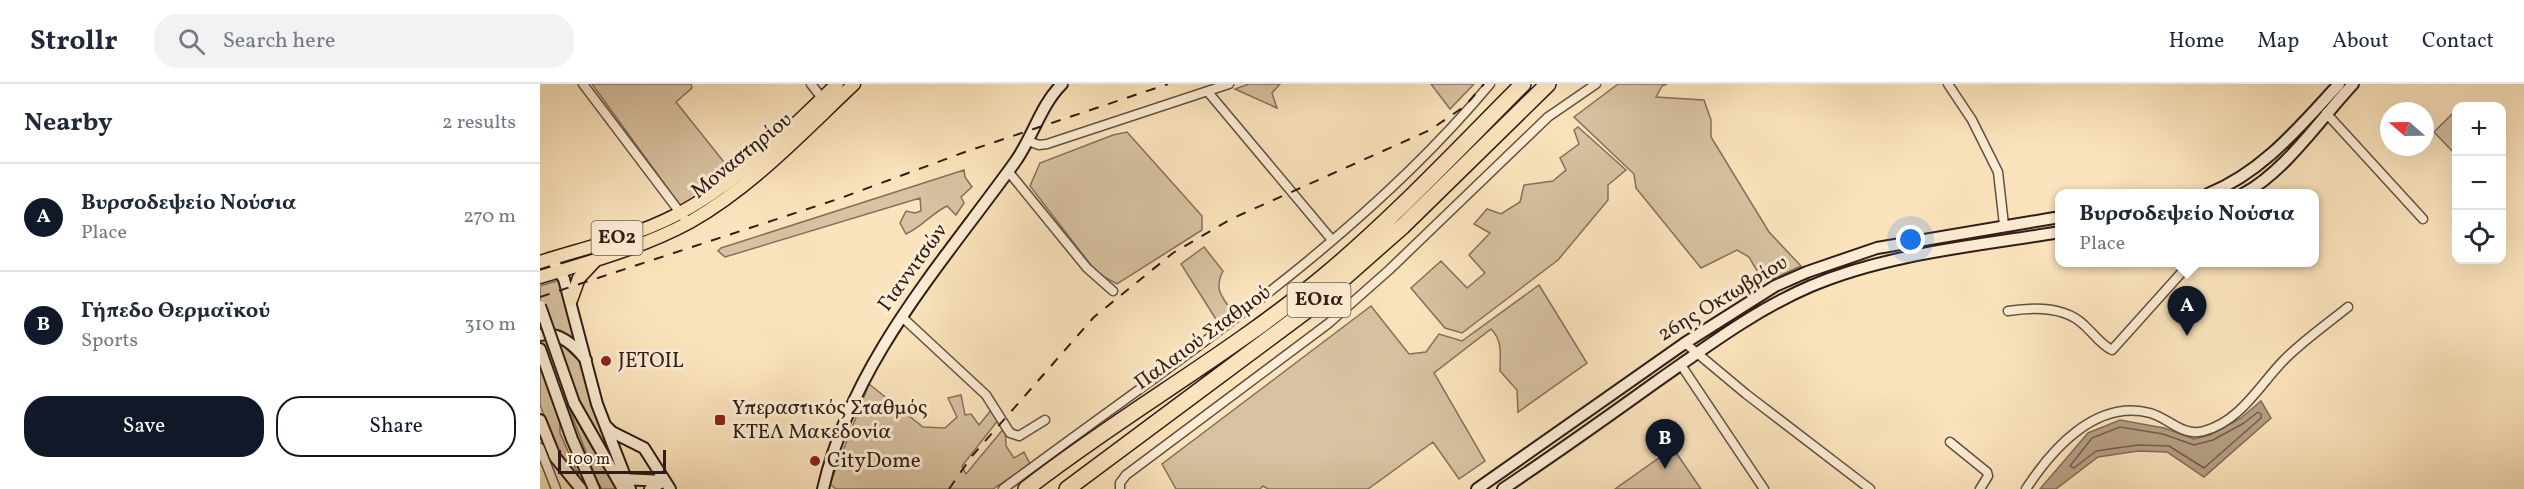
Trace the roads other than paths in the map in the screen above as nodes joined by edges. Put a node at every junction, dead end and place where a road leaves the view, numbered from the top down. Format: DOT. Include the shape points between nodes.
graph roads {
  1 [pos="583,84"];
  2 [pos="811,84"];
  3 [pos="837,84"];
  4 [pos="854,84"];
  5 [pos="1229,84"];
  6 [pos="1490,84"];
  7 [pos="1523,84"];
  8 [pos="1548,84"];
  9 [pos="1596,84"];
  10 [pos="1948,84"];
  11 [pos="2339,84"];
  12 [pos="2353,84"];
  13 [pos="1058,86"];
  14 [pos="1208,92"];
  15 [pos="822,99"];
  16 [pos="2326,113"];
  17 [pos="1028,141"];
  18 [pos="1008,171"];
  19 [pos="2263,181"];
  20 [pos="2217,189"];
  21 [pos="2251,189"];
  22 [pos="2256,189"];
  23 [pos="685,218"];
  24 [pos="2055,218"];
  25 [pos="2423,219"];
  26 [pos="2004,225"];
  27 [pos="2055,233"];
  28 [pos="1332,240"];
  29 [pos="598,258"];
  30 [pos="545,260"];
  31 [pos="2186,267"];
  32 [pos="561,270"];
  33 [pos="540,277"];
  34 [pos="1113,291"];
  35 [pos="571,300"];
  36 [pos="540,306"];
  37 [pos="2348,307"];
  38 [pos="2008,311"];
  39 [pos="902,316"];
  40 [pos="540,335"];
  41 [pos="1685,343"];
  42 [pos="540,349"];
  43 [pos="1697,352"];
  44 [pos="588,363"];
  45 [pos="1681,364"];
  46 [pos="540,420"];
  47 [pos="1045,420"];
  48 [pos="604,423"];
  49 [pos="1950,442"];
  50 [pos="540,448"];
  51 [pos="667,485"];
  52 [pos="627,486"];
  53 [pos="556,489"];
  54 [pos="581,489"];
  55 [pos="594,489"];
  56 [pos="650,489"];
  57 [pos="823,489"];
  58 [pos="1003,489"];
  59 [pos="1026,489"];
  60 [pos="1067,489"];
  61 [pos="1120,489"];
  62 [pos="1476,489"];
  63 [pos="1503,489"];
  64 [pos="1764,489"];
  65 [pos="1870,489"];
  66 [pos="1980,489"];
  67 [pos="2026,489"];
  1 -- 23 [label="street"];
  2 -- 15 [label="street"];
  3 -- 15 [label="main road, Μοναστηρίου / ΕΟ2"];
  4 -- 23 [label="main road, Μοναστηρίου / ΕΟ2" via="772,162 724,201"];
  5 -- 14 [label="street"];
  6 -- 28 [label="street" via="1464,116"];
  7 -- 59 [label="highway, Παλαιού Σταθμού / ΕΟ1α" via="1395,213 1322,278"];
  8 -- 60 [label="highway, Παλαιού Σταθμού / ΕΟ1α" via="1403,226 1310,308"];
  9 -- 61 [label="street" via="1548,117 1337,315 1122,478"];
  10 -- 26 [label="street" via="1972,120 1998,172"];
  11 -- 20 [label="main road" via="2256,168"];
  12 -- 16 [label="main road"];
  13 -- 17 [label="main road, Γιαννιτσών"];
  14 -- 17 [label="street" via="1047,144"];
  14 -- 28 [label="street"];
  15 -- 23 [label="main road, Μοναστηρίου / ΕΟ2"];
  16 -- 19 [label="main road"];
  16 -- 25 [label="street"];
  17 -- 18 [label="main road, Γιαννιτσών"];
  18 -- 34 [label="street" via="1087,268"];
  18 -- 39 [label="main road, Γιαννιτσών"];
  19 -- 21 [label="main road"];
  19 -- 22 [label="street"];
  23 -- 29 [label="main road, Μοναστηρίου / ΕΟ2"];
  23 -- 30 [label="main road, Μοναστηρίου / ΕΟ2"];
  24 -- 26 [label="main road, 26ης Οκτωβρίου"];
  26 -- 41 [label="main road, 26ης Οκτωβρίου" via="1877,248 1828,264 1775,286"];
  27 -- 43 [label="main road, 26ης Οκτωβρίου" via="1923,254 1844,274 1772,304"];
  28 -- 58 [label="street" via="1250,306"];
  29 -- 32 [label="main road, Μοναστηρίου / ΕΟ2"];
  29 -- 35 [label="main road" via="581,274"];
  30 -- 32 [label="main road"];
  31 -- 38 [label="street" via="2112,350 2069,315 2045,309"];
  32 -- 33 [label="main road, Μοναστηρίου / ΕΟ2"];
  32 -- 35 [label="main road"];
  35 -- 44 [label="main road"];
  36 -- 52 [label="main road, bridge" via="574,404 616,476"];
  37 -- 67 [label="street" via="2284,360 2251,401 2222,422 2205,431 2194,431 2181,430 2149,413 2099,417 2068,439"];
  39 -- 47 [label="street" via="986,395 1010,433 1019,436"];
  39 -- 57 [label="main road, Γιαννιτσών" via="854,399 832,452"];
  40 -- 44 [label="main road" via="563,339"];
  41 -- 43 [label="street"];
  41 -- 62 [label="main road, 26ης Οκτωβρίου"];
  42 -- 55 [label="main road" via="563,417"];
  43 -- 45 [label="main road, 26ης Οκτωβρίου"];
  43 -- 65 [label="street"];
  44 -- 48 [label="main road"];
  45 -- 63 [label="main road, 26ης Οκτωβρίου"];
  45 -- 64 [label="street"];
  46 -- 54 [label="main road" via="555,457"];
  48 -- 51 [label="main road" via="612,432 644,448"];
  48 -- 52 [label="main road"];
  49 -- 66 [label="street" via="1987,472"];
  50 -- 53 [label="street"];
  51 -- 52 [label="main road" via="654,478"];
  51 -- 56 [label="main road"];
}
